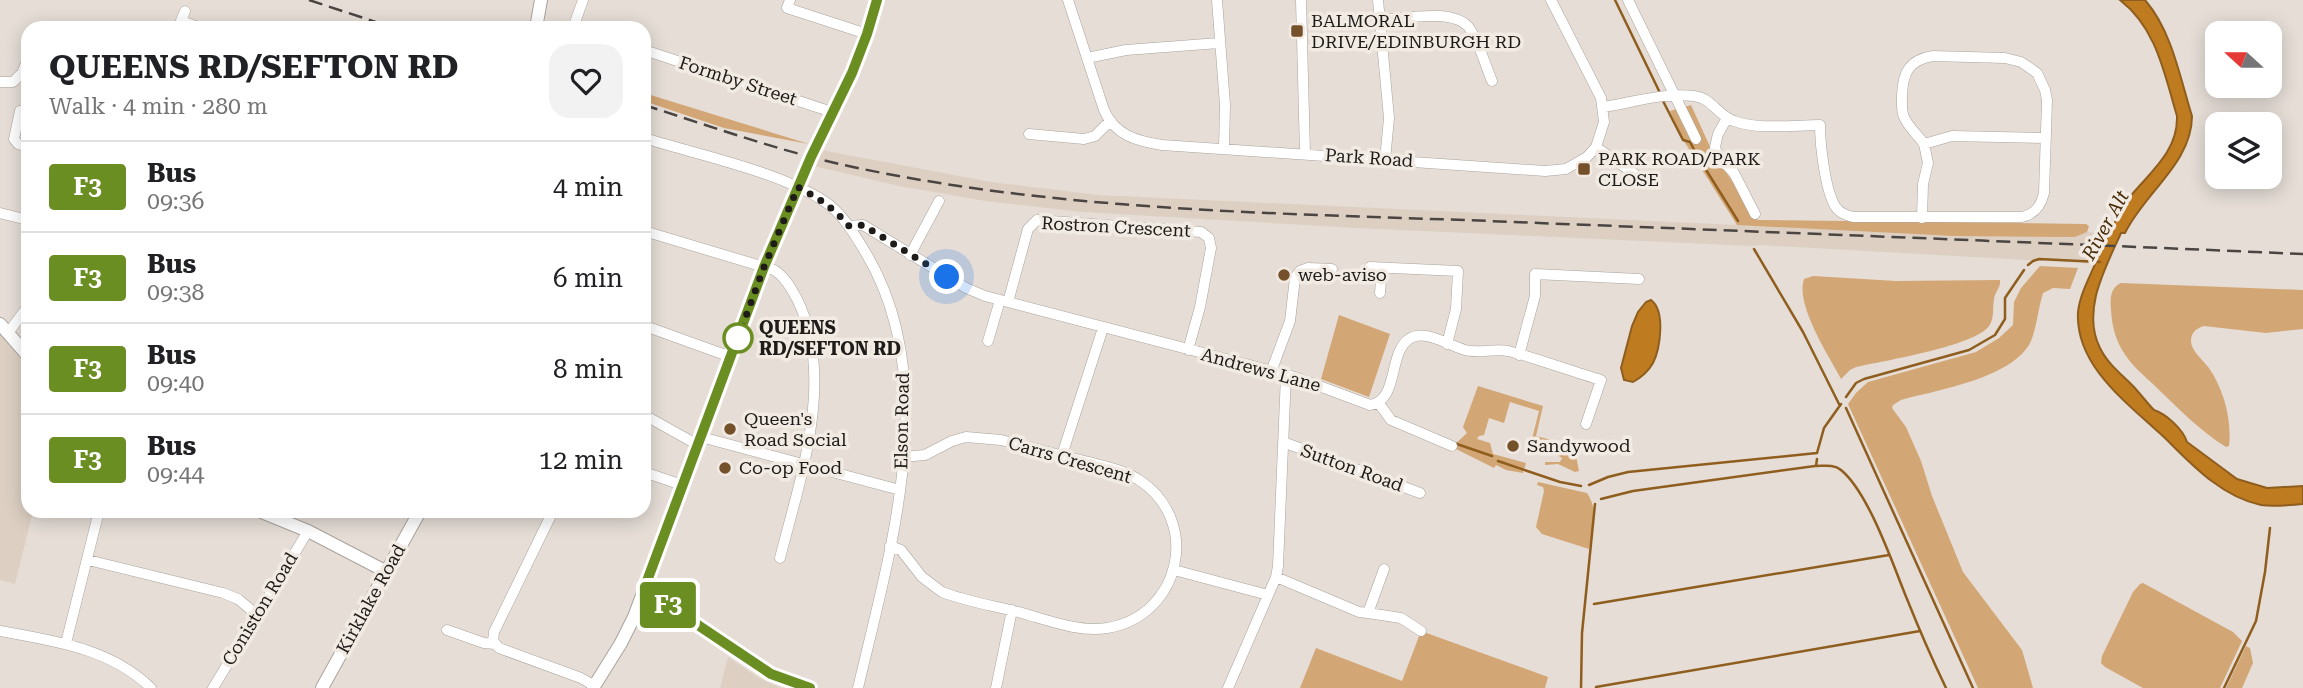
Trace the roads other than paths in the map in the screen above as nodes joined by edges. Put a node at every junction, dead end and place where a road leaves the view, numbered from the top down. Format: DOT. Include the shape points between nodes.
graph roads {
  1 [pos="541,0"];
  2 [pos="583,0"];
  3 [pos="790,0"];
  4 [pos="877,0"];
  5 [pos="1069,0"];
  6 [pos="1217,0"];
  7 [pos="1301,0"];
  8 [pos="1378,0"];
  9 [pos="1551,0"];
  10 [pos="1628,0"];
  11 [pos="1380,20"];
  12 [pos="537,21"];
  13 [pos="577,21"];
  14 [pos="867,34"];
  15 [pos="1219,43"];
  16 [pos="651,52"];
  17 [pos="1087,58"];
  18 [pos="21,74"];
  19 [pos="1492,81"];
  20 [pos="0,82"];
  21 [pos="1673,96"];
  22 [pos="1603,107"];
  23 [pos="20,111"];
  24 [pos="832,112"];
  25 [pos="1727,118"];
  26 [pos="1109,122"];
  27 [pos="1029,134"];
  28 [pos="2046,138"];
  29 [pos="1696,139"];
  30 [pos="651,140"];
  31 [pos="1924,144"];
  32 [pos="21,145"];
  33 [pos="1596,147"];
  34 [pos="1224,149"];
  35 [pos="1305,153"];
  36 [pos="1385,160"];
  37 [pos="1637,174"];
  38 [pos="798,187"];
  39 [pos="939,201"];
  40 [pos="0,213"];
  41 [pos="1755,214"];
  42 [pos="21,218"];
  43 [pos="1922,218"];
  44 [pos="849,226"];
  45 [pos="651,233"];
  46 [pos="909,255"];
  47 [pos="764,267"];
  48 [pos="1370,267"];
  49 [pos="1382,268"];
  50 [pos="1332,269"];
  51 [pos="1639,279"];
  52 [pos="1380,293"];
  53 [pos="1004,301"];
  54 [pos="21,312"];
  55 [pos="4,328"];
  56 [pos="651,328"];
  57 [pos="1103,328"];
  58 [pos="988,341"];
  59 [pos="1447,344"];
  60 [pos="21,348"];
  61 [pos="1188,351"];
  62 [pos="1519,355"];
  63 [pos="731,357"];
  64 [pos="1270,372"];
  65 [pos="1286,375"];
  66 [pos="1378,402"];
  67 [pos="651,418"];
  68 [pos="1586,424"];
  69 [pos="699,441"];
  70 [pos="1283,442"];
  71 [pos="1452,446"];
  72 [pos="1062,455"];
  73 [pos="902,457"];
  74 [pos="803,465"];
  75 [pos="651,474"];
  76 [pos="682,485"];
  77 [pos="900,491"];
  78 [pos="1420,493"];
  79 [pos="97,518"];
  80 [pos="277,518"];
  81 [pos="416,518"];
  82 [pos="550,518"];
  83 [pos="308,531"];
  84 [pos="890,546"];
  85 [pos="780,558"];
  86 [pos="88,560"];
  87 [pos="1174,569"];
  88 [pos="1384,569"];
  89 [pos="385,571"];
  90 [pos="1276,577"];
  91 [pos="644,589"];
  92 [pos="1268,595"];
  93 [pos="1012,610"];
  94 [pos="1368,613"];
  95 [pos="256,614"];
  96 [pos="447,630"];
  97 [pos="0,631"];
  98 [pos="1421,631"];
  99 [pos="66,643"];
  100 [pos="495,644"];
  101 [pos="594,687"];
  102 [pos="150,688"];
  103 [pos="213,688"];
  104 [pos="322,688"];
  105 [pos="810,688"];
  106 [pos="858,688"];
  107 [pos="996,688"];
  108 [pos="1228,688"];
  1 -- 12 [label="street"];
  2 -- 13 [label="street"];
  3 -- 14 [label="street" via="787,8"];
  4 -- 14 [label="street"];
  5 -- 17 [label="street"];
  6 -- 15 [label="street"];
  7 -- 35 [label="street"];
  8 -- 11 [label="street"];
  9 -- 22 [label="street"];
  10 -- 21 [label="street"];
  11 -- 19 [label="street" via="1448,16 1463,21"];
  11 -- 36 [label="street" via="1389,118"];
  14 -- 24 [label="street"];
  15 -- 17 [label="street" via="1126,50"];
  15 -- 34 [label="street"];
  16 -- 24 [label="street, Formby Street"];
  17 -- 26 [label="street"];
  18 -- 20 [label="street" via="13,82"];
  21 -- 22 [label="street"];
  21 -- 25 [label="street" via="1704,98"];
  21 -- 29 [label="street"];
  22 -- 33 [label="street" via="1604,122"];
  23 -- 32 [label="street" via="14,139"];
  24 -- 38 [label="street"];
  25 -- 41 [label="street" via="1718,134 1717,156 1734,173"];
  25 -- 43 [label="street" via="1747,125 1820,125 1832,200 1840,212 1853,217"];
  26 -- 27 [label="street" via="1095,136 1084,139"];
  26 -- 34 [label="street, Park Road" via="1126,136 1149,143"];
  28 -- 31 [label="street" via="1952,136"];
  28 -- 31 [label="street" via="2045,90 2029,66 2004,58 1933,56 1914,62 1902,85 1903,114"];
  28 -- 43 [label="street" via="2044,193 2029,215"];
  30 -- 38 [label="street"];
  31 -- 43 [label="street" via="1928,163"];
  33 -- 36 [label="street, Park Road" via="1579,163 1545,171"];
  33 -- 37 [label="street"];
  34 -- 35 [label="street, Park Road"];
  35 -- 36 [label="street, Park Road"];
  38 -- 44 [label="street, Elson Road" via="837,211"];
  38 -- 47 [label="street"];
  39 -- 46 [label="street"];
  40 -- 42 [label="street"];
  44 -- 46 [label="street, Andrews Lane" via="863,225"];
  44 -- 73 [label="street, Elson Road" via="875,267 895,321 903,367"];
  45 -- 47 [label="street"];
  46 -- 53 [label="street, Andrews Lane" via="967,288"];
  47 -- 63 [label="street"];
  47 -- 74 [label="street" via="787,282 809,336 814,394"];
  48 -- 49 [label="street"];
  49 -- 52 [label="street"];
  49 -- 59 [label="street" via="1458,271 1456,309"];
  50 -- 64 [label="street" via="1308,268 1295,278 1290,321"];
  51 -- 62 [label="street" via="1535,274 1535,296"];
  53 -- 57 [label="street, Andrews Lane"];
  53 -- 58 [label="street"];
  53 -- 61 [label="street, Rostron Crescent" via="1028,229 1037,220 1201,232 1209,238 1210,248"];
  54 -- 55 [label="street"];
  55 -- 60 [label="street"];
  56 -- 63 [label="street"];
  57 -- 61 [label="street, Andrews Lane"];
  57 -- 72 [label="street"];
  59 -- 62 [label="street"];
  59 -- 66 [label="street" via="1421,335 1406,341 1386,394"];
  61 -- 64 [label="street, Andrews Lane"];
  62 -- 68 [label="street" via="1601,380"];
  63 -- 69 [label="street"];
  64 -- 65 [label="street, Andrews Lane"];
  65 -- 66 [label="street, Andrews Lane" via="1370,404"];
  65 -- 70 [label="street"];
  66 -- 71 [label="street" via="1391,420"];
  67 -- 69 [label="street"];
  69 -- 74 [label="street"];
  69 -- 76 [label="street"];
  70 -- 78 [label="street, Sutton Road"];
  70 -- 90 [label="street"];
  72 -- 73 [label="street, Carrs Crescent" via="974,437 952,441 925,455"];
  72 -- 87 [label="street, Carrs Crescent" via="1121,471 1155,493 1174,529"];
  73 -- 77 [label="street, Elson Road"];
  74 -- 77 [label="street"];
  74 -- 85 [label="street"];
  75 -- 76 [label="street"];
  76 -- 91 [label="street"];
  77 -- 84 [label="street, Elson Road"];
  79 -- 86 [label="street"];
  80 -- 83 [label="street"];
  81 -- 89 [label="street, Kirklake Road"];
  82 -- 100 [label="street" via="494,632"];
  83 -- 89 [label="street"];
  83 -- 95 [label="street, Coniston Road"];
  84 -- 93 [label="street" via="901,550 922,577 942,592"];
  84 -- 106 [label="street, Elson Road"];
  86 -- 95 [label="street" via="223,593"];
  86 -- 99 [label="street"];
  87 -- 92 [label="street"];
  87 -- 93 [label="street" via="1152,606 1116,627 1080,628"];
  88 -- 94 [label="street"];
  89 -- 104 [label="street, Kirklake Road"];
  90 -- 92 [label="street"];
  90 -- 94 [label="street"];
  91 -- 101 [label="street" via="621,643"];
  91 -- 105 [label="street" via="771,674"];
  92 -- 108 [label="street"];
  93 -- 107 [label="street"];
  94 -- 98 [label="street" via="1401,618"];
  95 -- 103 [label="street, Coniston Road"];
  96 -- 100 [label="street"];
  97 -- 99 [label="street"];
  99 -- 102 [label="street" via="118,662"];
  100 -- 101 [label="street"];
}
